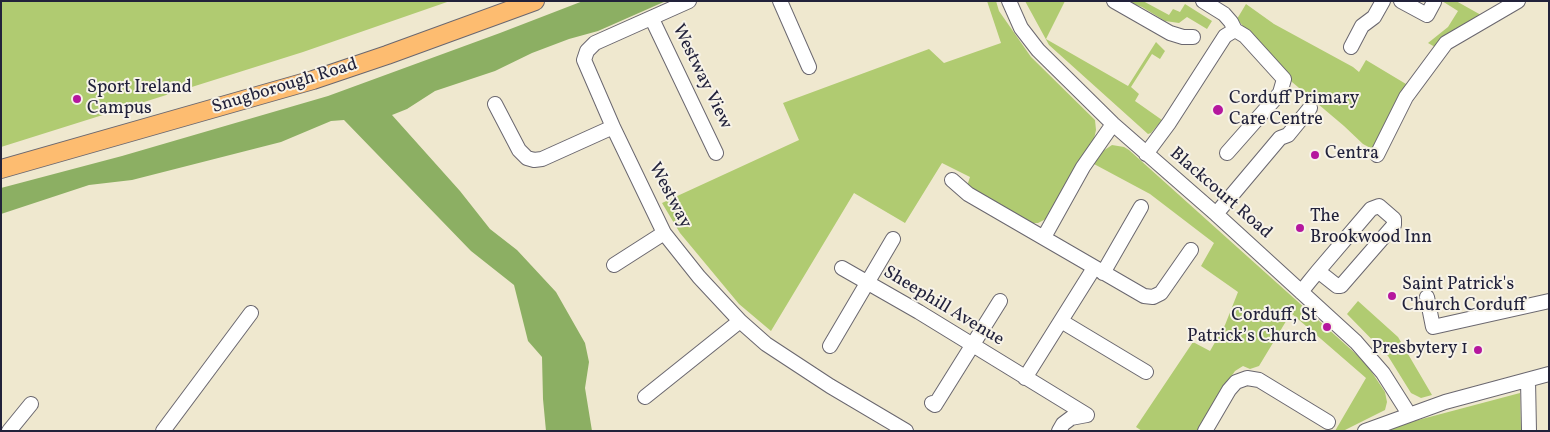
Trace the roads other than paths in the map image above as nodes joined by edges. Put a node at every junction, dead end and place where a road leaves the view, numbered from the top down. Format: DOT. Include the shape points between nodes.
graph roads {
  1 [pos="535,1"];
  2 [pos="689,1"];
  3 [pos="780,1"];
  4 [pos="1009,1"];
  5 [pos="1114,1"];
  6 [pos="1203,1"];
  7 [pos="1383,1"];
  8 [pos="1402,1"];
  9 [pos="1518,1"];
  10 [pos="1434,2"];
  11 [pos="652,19"];
  12 [pos="1235,30"];
  13 [pos="1193,37"];
  14 [pos="1351,47"];
  15 [pos="809,67"];
  16 [pos="495,104"];
  17 [pos="1310,108"];
  18 [pos="1113,124"];
  19 [pos="613,128"];
  20 [pos="716,153"];
  21 [pos="1226,153"];
  22 [pos="1146,154"];
  23 [pos="1377,155"];
  24 [pos="1,169"];
  25 [pos="952,180"];
  26 [pos="1142,208"];
  27 [pos="1216,214"];
  28 [pos="664,233"];
  29 [pos="1044,237"];
  30 [pos="893,239"];
  31 [pos="1191,250"];
  32 [pos="614,265"];
  33 [pos="842,268"];
  34 [pos="1099,270"];
  35 [pos="1318,271"];
  36 [pos="867,282"];
  37 [pos="1301,292"];
  38 [pos="1427,297"];
  39 [pos="1549,301"];
  40 [pos="1000,302"];
  41 [pos="251,313"];
  42 [pos="740,321"];
  43 [pos="1061,321"];
  44 [pos="830,346"];
  45 [pos="973,347"];
  46 [pos="1146,372"];
  47 [pos="1549,374"];
  48 [pos="1026,378"];
  49 [pos="1528,380"];
  50 [pos="645,397"];
  51 [pos="932,403"];
  52 [pos="30,404"];
  53 [pos="1409,414"];
  54 [pos="1328,422"];
  55 [pos="9,431"];
  56 [pos="163,431"];
  57 [pos="906,431"];
  58 [pos="1059,431"];
  59 [pos="1205,431"];
  60 [pos="1365,431"];
  61 [pos="1529,431"];
  1 -- 24 [label="main road, Snugborough Road" via="314,80"];
  2 -- 11 [label="street, Westway"];
  3 -- 15 [label="street"];
  4 -- 18 [label="street, Blackcourt Road" via="1021,28 1038,50"];
  5 -- 13 [label="street" via="1170,33"];
  6 -- 12 [label="street" via="1224,14"];
  7 -- 14 [label="street" via="1374,17 1362,26"];
  8 -- 10 [label="street" via="1427,16"];
  9 -- 23 [label="street" via="1446,43 1406,97"];
  11 -- 19 [label="street, Westway" via="595,43 587,51 584,60"];
  11 -- 20 [label="street, Westway View"];
  12 -- 21 [label="street" via="1242,33 1282,75 1283,82 1280,93"];
  12 -- 22 [label="street" via="1225,36"];
  16 -- 19 [label="street" via="519,150 534,160"];
  17 -- 27 [label="street" via="1288,135 1280,138"];
  18 -- 22 [label="street, Blackcourt Road"];
  18 -- 29 [label="street" via="1083,167"];
  19 -- 28 [label="street, Westway"];
  22 -- 27 [label="street, Blackcourt Road"];
  25 -- 29 [label="street" via="968,194"];
  26 -- 34 [label="street"];
  27 -- 37 [label="street, Blackcourt Road"];
  28 -- 32 [label="street"];
  28 -- 42 [label="street, Westway"];
  29 -- 34 [label="street"];
  30 -- 36 [label="street"];
  31 -- 34 [label="street" via="1161,293 1153,297 1141,294"];
  33 -- 36 [label="street, Sheephill Avenue"];
  34 -- 43 [label="street"];
  35 -- 35 [label="street" via="1371,209 1380,206 1394,219 1394,225 1341,286"];
  35 -- 37 [label="street"];
  36 -- 44 [label="street"];
  36 -- 45 [label="street, Sheephill Avenue"];
  37 -- 53 [label="street, Blackcourt Road" via="1366,352"];
  38 -- 39 [label="street" via="1433,327"];
  40 -- 45 [label="street"];
  41 -- 56 [label="street"];
  42 -- 50 [label="street"];
  42 -- 57 [label="street, Westway" via="766,344"];
  43 -- 46 [label="street"];
  43 -- 48 [label="street"];
  45 -- 48 [label="street, Sheephill Avenue"];
  45 -- 51 [label="street" via="935,405"];
  47 -- 49 [label="street"];
  48 -- 58 [label="street, Sheephill Avenue" via="1087,415 1071,418"];
  49 -- 53 [label="street"];
  49 -- 61 [label="street"];
  52 -- 55 [label="street"];
  53 -- 60 [label="street"];
  54 -- 59 [label="street" via="1259,380 1247,378 1236,382 1229,390"];
}
